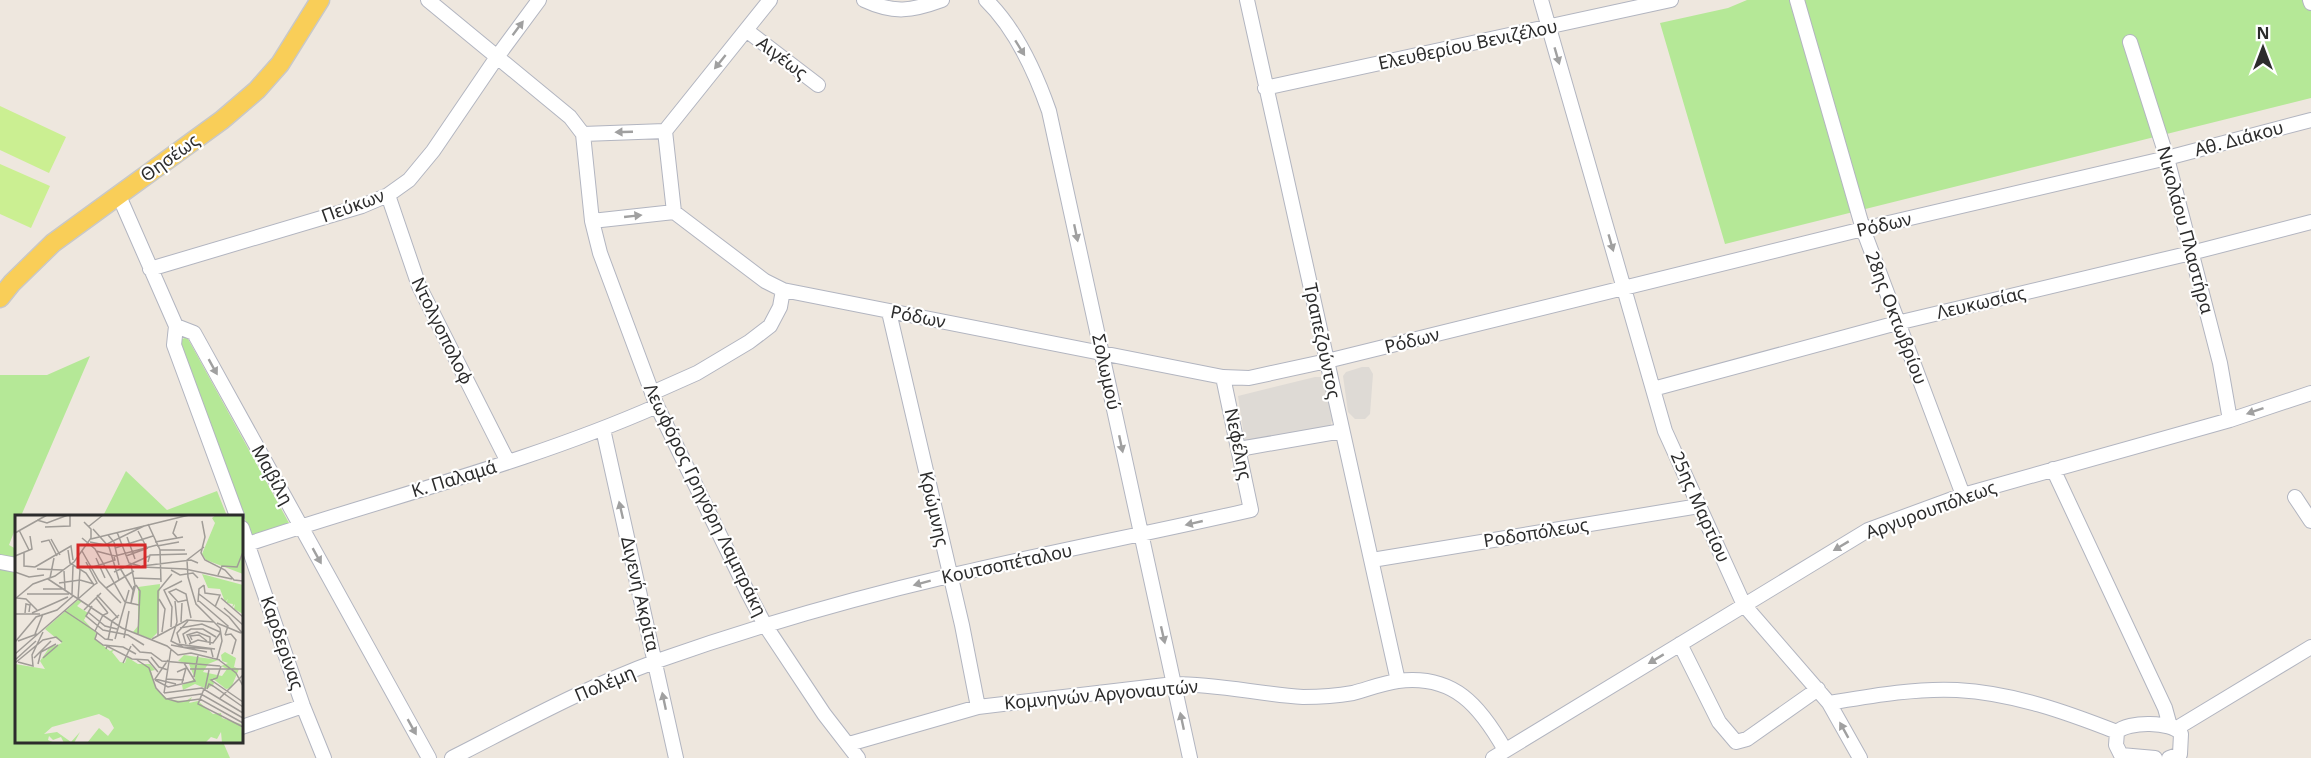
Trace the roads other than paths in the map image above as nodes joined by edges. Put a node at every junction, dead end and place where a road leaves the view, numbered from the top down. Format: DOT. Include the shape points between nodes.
graph roads {
  1 [pos="320,0"];
  2 [pos="428,0"];
  3 [pos="539,0"];
  4 [pos="770,0"];
  5 [pos="864,0"];
  6 [pos="942,0"];
  7 [pos="986,0"];
  8 [pos="1247,0"];
  9 [pos="1540,0"];
  10 [pos="1671,0"];
  11 [pos="1797,0"];
  12 [pos="1549,28"];
  13 [pos="746,30"];
  14 [pos="2130,42"];
  15 [pos="497,57"];
  16 [pos="818,85"];
  17 [pos="1265,88"];
  18 [pos="2311,120"];
  19 [pos="665,131"];
  20 [pos="583,134"];
  21 [pos="2167,158"];
  22 [pos="388,195"];
  23 [pos="119,196"];
  24 [pos="674,212"];
  25 [pos="592,221"];
  26 [pos="2311,222"];
  27 [pos="1863,230"];
  28 [pos="2191,253"];
  29 [pos="150,269"];
  30 [pos="1624,288"];
  31 [pos="783,290"];
  32 [pos="0,298"];
  33 [pos="889,312"];
  34 [pos="1897,323"];
  35 [pos="176,326"];
  36 [pos="1102,353"];
  37 [pos="1328,361"];
  38 [pos="1223,377"];
  39 [pos="1653,389"];
  40 [pos="2311,393"];
  41 [pos="654,400"];
  42 [pos="2230,420"];
  43 [pos="603,429"];
  44 [pos="1342,431"];
  45 [pos="1239,449"];
  46 [pos="508,462"];
  47 [pos="2053,469"];
  48 [pos="1963,495"];
  49 [pos="2295,497"];
  50 [pos="1699,506"];
  51 [pos="1251,510"];
  52 [pos="237,515"];
  53 [pos="2311,521"];
  54 [pos="301,526"];
  55 [pos="243,531"];
  56 [pos="1141,536"];
  57 [pos="248,544"];
  58 [pos="1372,561"];
  59 [pos="0,562"];
  60 [pos="15,565"];
  61 [pos="950,576"];
  62 [pos="1744,605"];
  63 [pos="765,625"];
  64 [pos="1680,644"];
  65 [pos="2311,647"];
  66 [pos="656,662"];
  67 [pos="1398,681"];
  68 [pos="1174,684"];
  69 [pos="1818,689"];
  70 [pos="1829,703"];
  71 [pos="303,706"];
  72 [pos="978,707"];
  73 [pos="243,727"];
  74 [pos="2173,727"];
  75 [pos="2118,732"];
  76 [pos="849,744"];
  77 [pos="1505,750"];
  78 [pos="2111,754"];
  79 [pos="324,758"];
  80 [pos="429,758"];
  81 [pos="452,758"];
  82 [pos="676,758"];
  83 [pos="858,758"];
  84 [pos="1190,758"];
  85 [pos="1493,758"];
  86 [pos="1860,758"];
  87 [pos="2143,758"];
  88 [pos="2155,758"];
  89 [pos="2175,758"];
  1 -- 23 [label="main road, Θησέως" via="279,64 257,90"];
  2 -- 15 [label="street"];
  15 -- 3 [label="street, Πεύκων, one-way"];
  4 -- 13 [label="street"];
  5 -- 6 [label="street" via="884,9 903,10"];
  7 -- 36 [label="street, Σολωμού, one-way" via="1039,80"];
  8 -- 17 [label="street, Τραπεζούντος"];
  9 -- 12 [label="street, 25ης Μαρτίου"];
  10 -- 12 [label="street, Ελευθερίου Βενιζέλου"];
  11 -- 27 [label="street, 28ης Οκτωβρίου"];
  12 -- 17 [label="street, Ελευθερίου Βενιζέλου"];
  12 -- 30 [label="street, 25ης Μαρτίου, one-way"];
  13 -- 16 [label="street, Αιγέως"];
  13 -- 19 [label="street, one-way"];
  14 -- 21 [label="street, Νικολάου Πλαστήρα"];
  15 -- 20 [label="street" via="570,117"];
  15 -- 22 [label="street, Πεύκων" via="433,151 409,180"];
  17 -- 37 [label="street, Τραπεζούντος"];
  18 -- 21 [label="street, Αθ. Διάκου"];
  19 -- 20 [label="street, one-way"];
  19 -- 24 [label="street"];
  20 -- 25 [label="street, Λεωφόρος Γρηγόρη Λαμπράκη"];
  21 -- 27 [label="street, Ρόδων"];
  21 -- 28 [label="street, Νικολάου Πλαστήρα"];
  22 -- 29 [label="street, Πεύκων"];
  22 -- 46 [label="street, Ντολγοπολοφ" via="418,286"];
  23 -- 29 [label="street"];
  23 -- 32 [label="main road, Θησέως" via="54,243"];
  25 -- 24 [label="street, one-way"];
  24 -- 31 [label="street, Ρόδων" via="765,281"];
  25 -- 41 [label="street, Λεωφόρος Γρηγόρη Λαμπράκη"];
  26 -- 28 [label="street, Λευκωσίας"];
  27 -- 30 [label="street, Ρόδων"];
  27 -- 34 [label="street, 28ης Οκτωβρίου"];
  28 -- 34 [label="street, Λευκωσίας"];
  28 -- 42 [label="street, Νικολάου Πλαστήρα" via="2220,363"];
  29 -- 35 [label="street"];
  30 -- 37 [label="street, Ρόδων"];
  30 -- 39 [label="street, 25ης Μαρτίου"];
  31 -- 33 [label="street, Ρόδων"];
  31 -- 41 [label="street, Κ. Παλαμά" via="770,326"];
  33 -- 36 [label="street, Ρόδων"];
  33 -- 61 [label="street, Κρώμνης"];
  34 -- 39 [label="street, Λευκωσίας"];
  34 -- 48 [label="street, 28ης Οκτωβρίου"];
  35 -- 52 [label="street" via="174,345"];
  35 -- 54 [label="street, Μαβίλη, one-way" via="194,333"];
  36 -- 38 [label="street, Ρόδων"];
  36 -- 56 [label="street, Σολωμού, one-way"];
  37 -- 38 [label="street, Ρόδων" via="1249,378"];
  37 -- 44 [label="street, Τραπεζούντος"];
  38 -- 45 [label="street, Νεφέλης"];
  39 -- 50 [label="street, 25ης Μαρτίου" via="1665,430"];
  40 -- 42 [label="street, Αργυρουπόλεως, one-way"];
  41 -- 43 [label="street, Κ. Παλαμά"];
  41 -- 63 [label="street, Λεωφόρος Γρηγόρη Λαμπράκη"];
  42 -- 47 [label="street, Αργυρουπόλεως"];
  43 -- 46 [label="street, Κ. Παλαμά"];
  66 -- 43 [label="street, Διγενή Ακρίτα, one-way"];
  44 -- 45 [label="street"];
  44 -- 58 [label="street, Τραπεζούντος"];
  45 -- 51 [label="street, Νεφέλης"];
  46 -- 54 [label="street, Κ. Παλαμά"];
  47 -- 48 [label="street, Αργυρουπόλεως"];
  47 -- 74 [label="street"];
  48 -- 62 [label="street, Αργυρουπόλεως, one-way" via="1868,530"];
  49 -- 53 [label="street"];
  50 -- 58 [label="street, Ροδοπόλεως"];
  50 -- 62 [label="street, 25ης Μαρτίου"];
  51 -- 56 [label="street, Κουτσοπέταλου, one-way"];
  54 -- 57 [label="street, Κ. Παλαμά"];
  54 -- 80 [label="street, Μαβίλη, one-way"];
  55 -- 57 [label="street, Καρδερίνας"];
  56 -- 61 [label="street, Κουτσοπέταλου"];
  56 -- 68 [label="street, Σολωμού, one-way"];
  57 -- 71 [label="street, Καρδερίνας"];
  58 -- 67 [label="street, Τραπεζούντος"];
  59 -- 60 [label="street"];
  61 -- 63 [label="street, Κουτσοπέταλου, one-way"];
  61 -- 72 [label="street, Κρώμνης"];
  62 -- 64 [label="street, Αργυρουπόλεως"];
  62 -- 69 [label="street, 25ης Μαρτίου"];
  63 -- 66 [label="street, Πολέμη"];
  63 -- 76 [label="street, Λεωφόρος Γρηγόρη Λαμπράκη" via="824,714"];
  64 -- 69 [label="street" via="1719,722 1736,742 1747,739"];
  64 -- 77 [label="street, Αργυρουπόλεως, one-way"];
  65 -- 74 [label="street"];
  66 -- 81 [label="street, Πολέμη" via="581,693"];
  82 -- 66 [label="street, Διγενή Ακρίτα, one-way"];
  67 -- 68 [label="street, Κομνηνών Αργοναυτών" via="1333,697"];
  67 -- 77 [label="street, Κομνηνών Αργοναυτών" via="1444,686 1459,693 1476,705"];
  68 -- 72 [label="street, Κομνηνών Αργοναυτών"];
  84 -- 68 [label="street, Σολωμού, one-way"];
  69 -- 70 [label="street, 25ης Μαρτίου"];
  70 -- 75 [label="street" via="1957,690 2066,712"];
  86 -- 70 [label="street, 25ης Μαρτίου, one-way"];
  71 -- 73 [label="street"];
  71 -- 79 [label="street, Καρδερίνας"];
  72 -- 76 [label="street, Κομνηνών Αργοναυτών"];
  74 -- 75 [label="street" via="2127,726"];
  74 -- 89 [label="street" via="2182,741 2180,754"];
  75 -- 78 [label="street"];
  76 -- 83 [label="street, Λεωφόρος Γρηγόρη Λαμπράκη"];
  77 -- 85 [label="street, Αργυρουπόλεως"];
  78 -- 87 [label="street"];
  87 -- 88 [label="street"];
}
